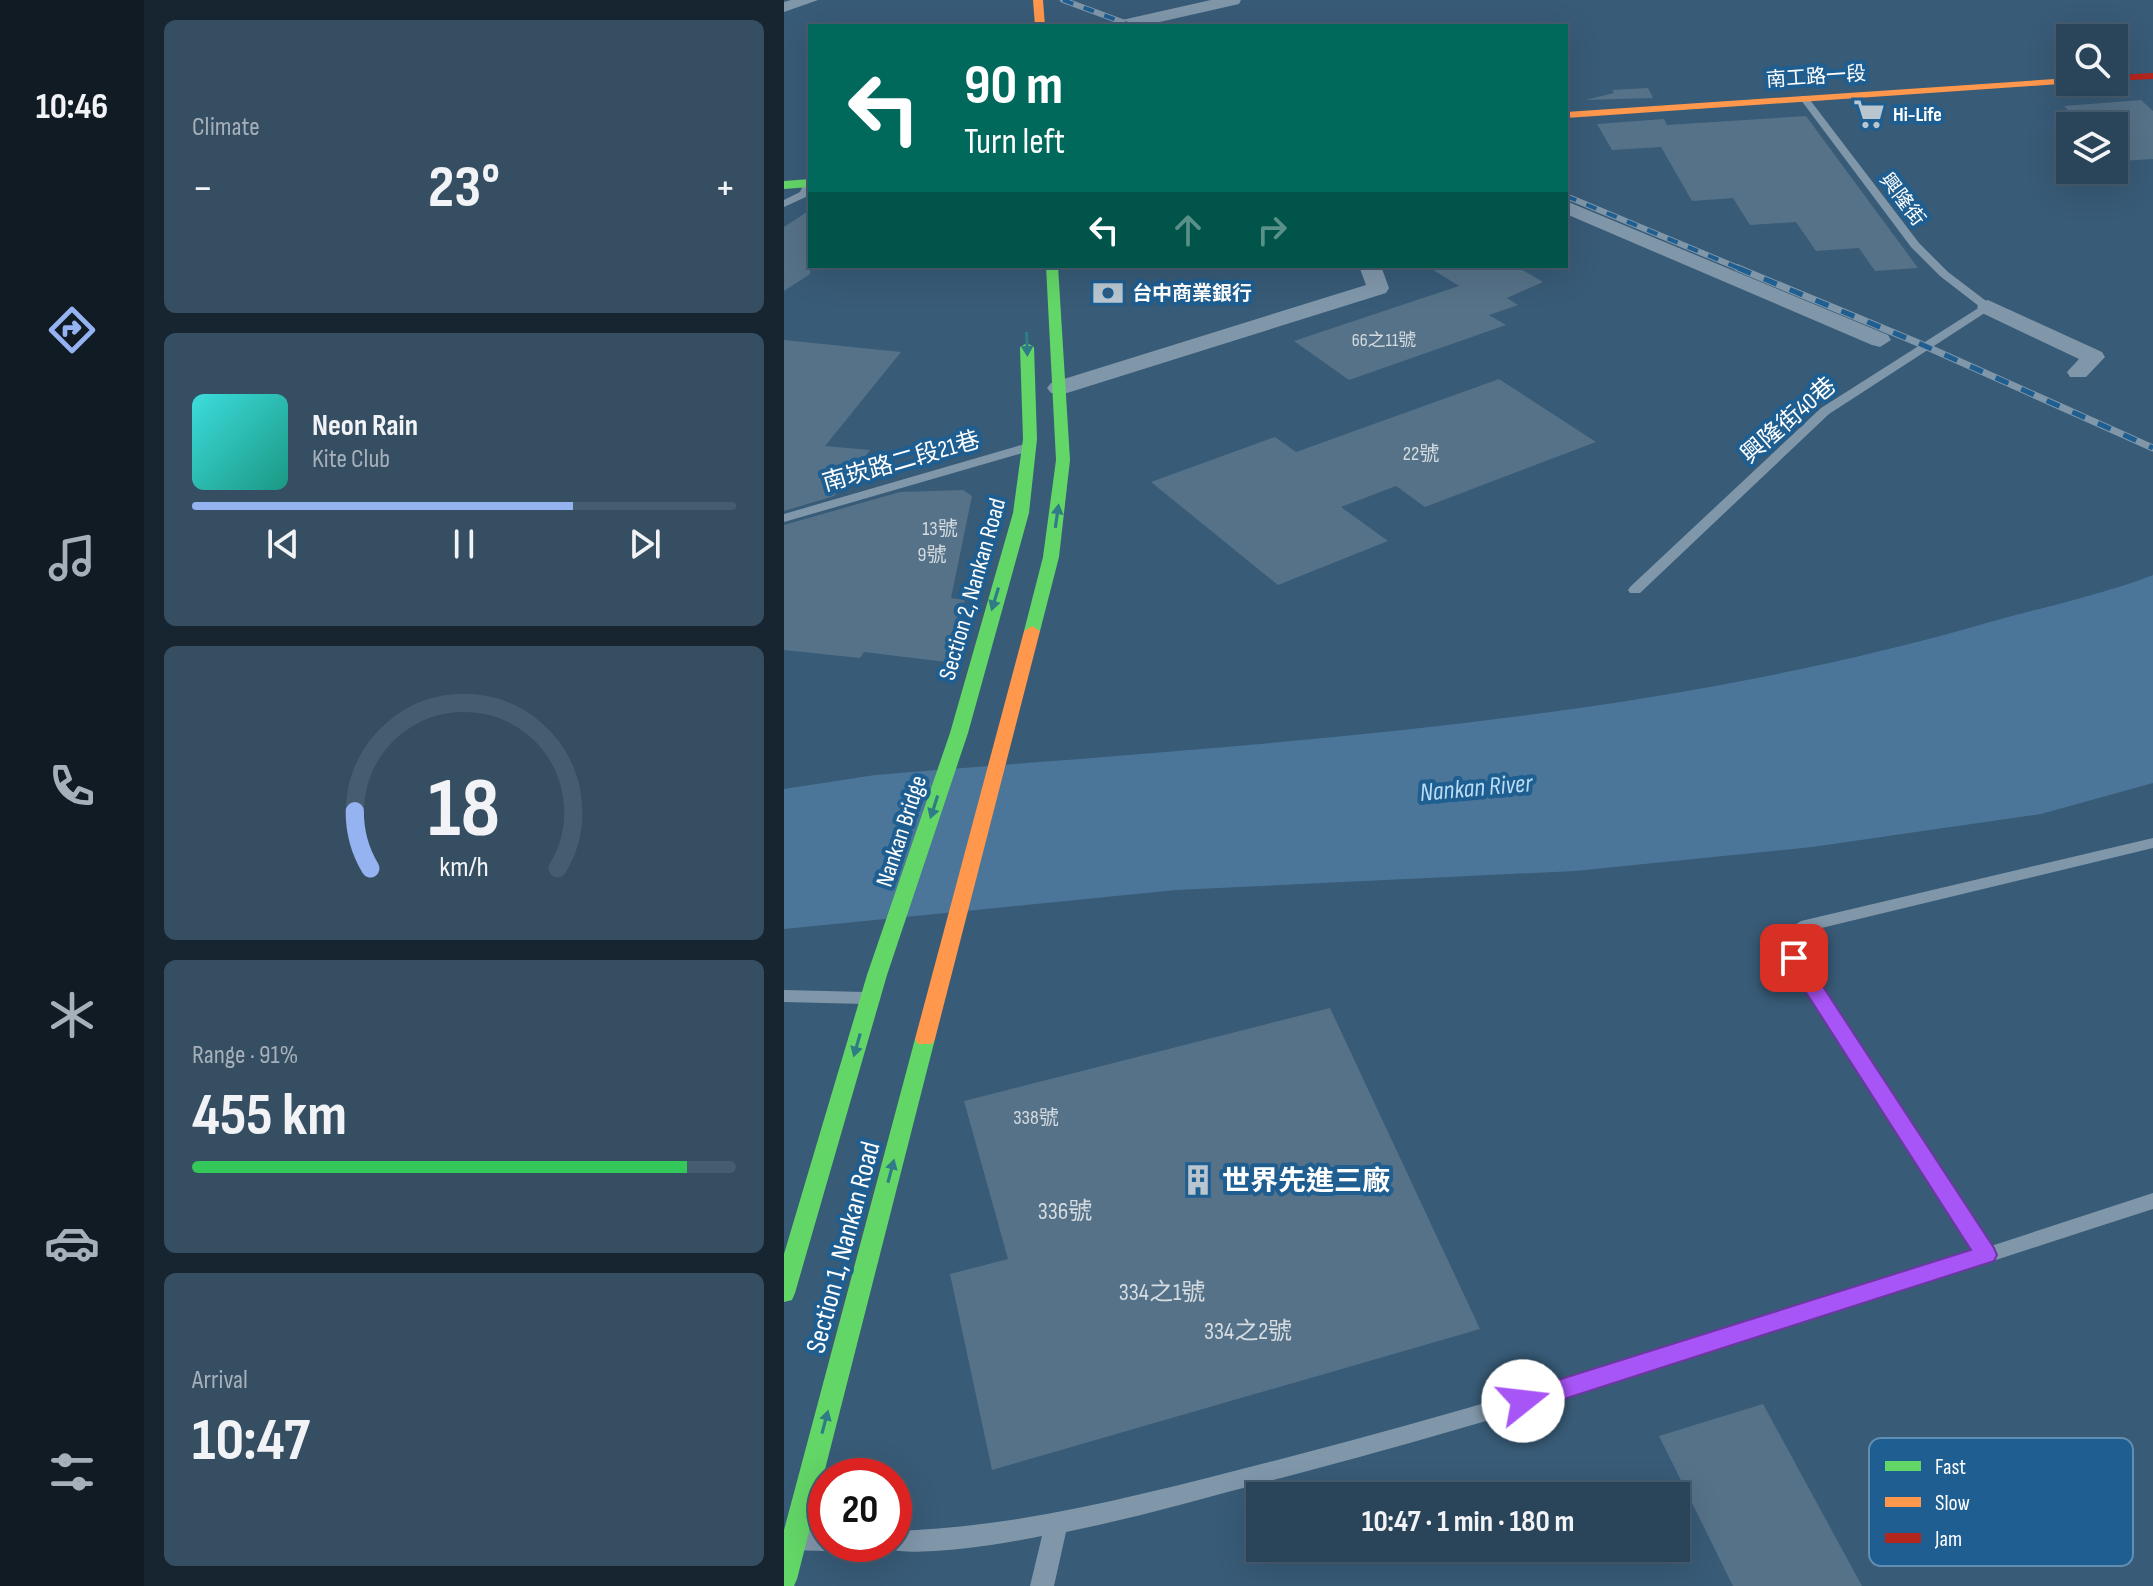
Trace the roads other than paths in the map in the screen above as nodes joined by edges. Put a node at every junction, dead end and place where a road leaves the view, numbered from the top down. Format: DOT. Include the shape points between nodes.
graph roads {
  1 [pos="810,0"];
  2 [pos="1014,0"];
  3 [pos="1233,0"];
  4 [pos="784,7"];
  5 [pos="1039,11"];
  6 [pos="1128,24"];
  7 [pos="2153,76"];
  8 [pos="2128,77"];
  9 [pos="2056,82"];
  10 [pos="1804,98"];
  11 [pos="1568,115"];
  12 [pos="784,185"];
  13 [pos="808,188"];
  14 [pos="784,195"];
  15 [pos="784,204"];
  16 [pos="1568,208"];
  17 [pos="1052,268"];
  18 [pos="1371,268"];
  19 [pos="1988,307"];
  20 [pos="1026,331"];
  21 [pos="1880,340"];
  22 [pos="2078,372"];
  23 [pos="1059,388"];
  24 [pos="1030,446"];
  25 [pos="784,518"];
  26 [pos="1635,590"];
  27 [pos="959,733"];
  28 [pos="2153,843"];
  29 [pos="889,944"];
  30 [pos="784,996"];
  31 [pos="871,998"];
  32 [pos="2153,1201"];
  33 [pos="1986,1255"];
  34 [pos="784,1293"];
  35 [pos="1056,1525"];
  36 [pos="789,1540"];
  37 [pos="912,1542"];
  38 [pos="784,1579"];
  39 [pos="1042,1586"];
  1 -- 4 [label="street"];
  2 -- 5 [label="main road"];
  3 -- 6 [label="street"];
  7 -- 8 [label="main road"];
  9 -- 10 [label="main road, 南工路一段"];
  10 -- 11 [label="main road, 南工路一段"];
  10 -- 19 [label="lane, 興隆街" via="1915,245"];
  12 -- 13 [label="main road"];
  13 -- 14 [label="main road"];
  13 -- 15 [label="lane"];
  16 -- 21 [label="street"];
  17 -- 23 [label="main road"];
  18 -- 23 [label="street" via="1378,288"];
  19 -- 22 [label="street" via="2094,357"];
  19 -- 26 [label="lane, 興隆街40巷" via="1825,411"];
  20 -- 24 [label="main road, Section 2, Nankan Road, one-way"];
  36 -- 23 [label="main road, Section 1, Nankan Road, one-way" via="1051,557 1063,460"];
  24 -- 25 [label="lane, 南崁路二段21巷"];
  24 -- 27 [label="main road, Section 2, Nankan Road, one-way" via="1021,513"];
  27 -- 29 [label="main road, Nankan Bridge, one-way"];
  28 -- 33 [label="lane" via="1801,927 1794,958"];
  29 -- 31 [label="main road, Section 1, Nankan Road"];
  30 -- 31 [label="lane"];
  31 -- 34 [label="main road, Section 1, Nankan Road, one-way"];
  32 -- 33 [label="lane"];
  33 -- 35 [label="lane" via="1394,1439"];
  35 -- 37 [label="lane"];
  35 -- 39 [label="lane"];
  36 -- 38 [label="main road, Section 1, Nankan Road"];
}
